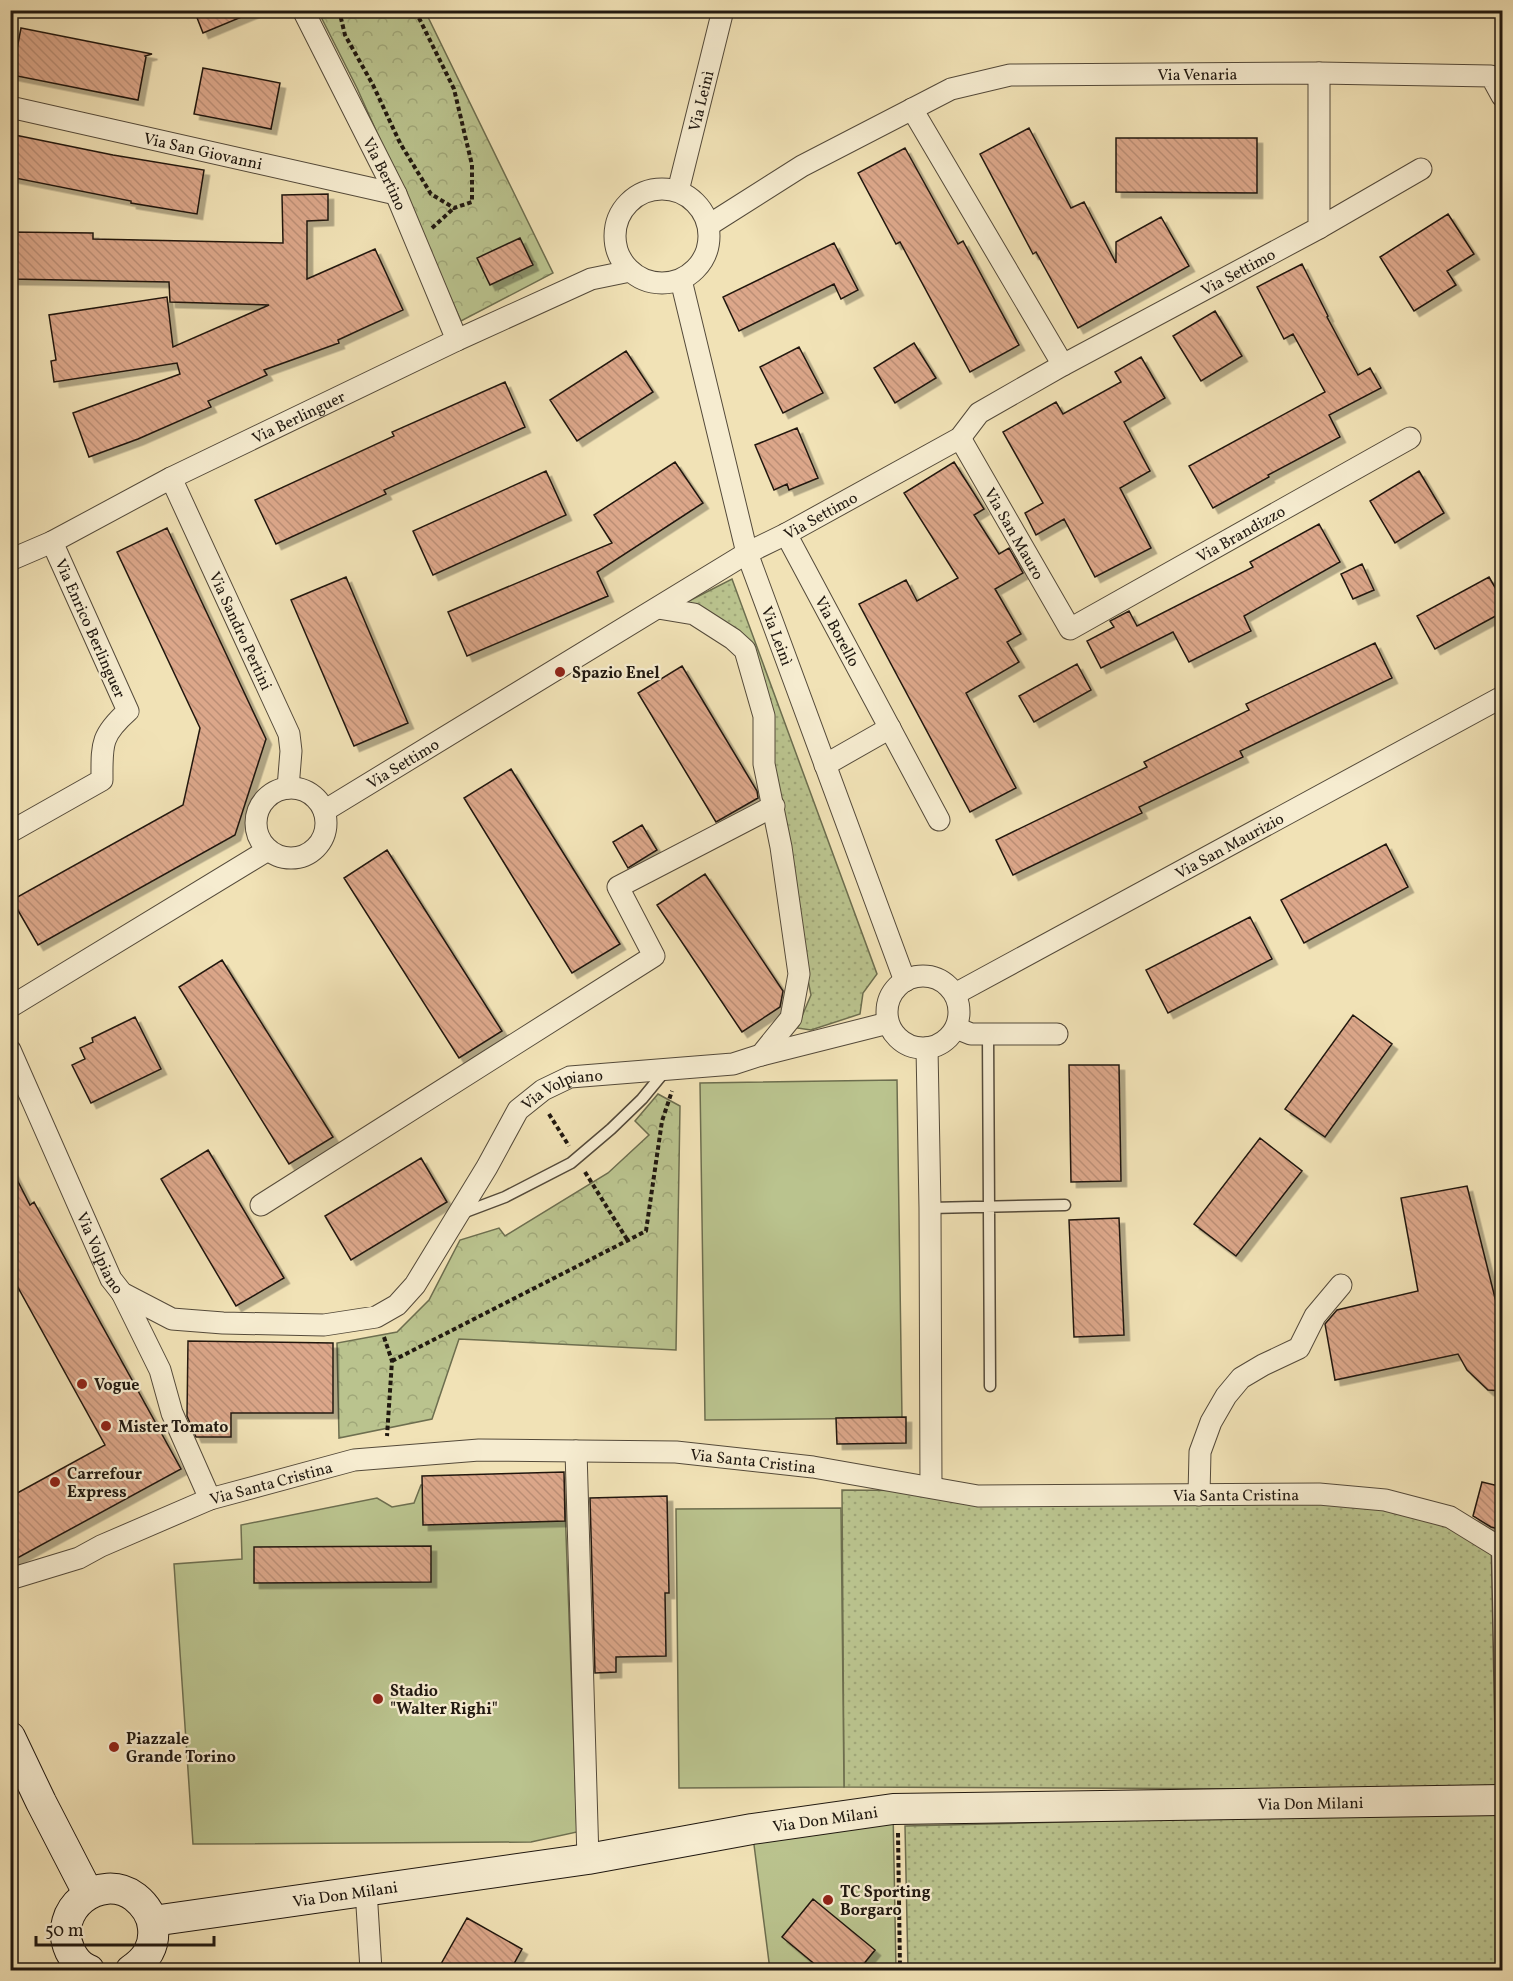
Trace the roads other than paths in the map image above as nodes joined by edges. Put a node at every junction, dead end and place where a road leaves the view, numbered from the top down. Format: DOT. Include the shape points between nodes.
graph roads {
  1 [pos="303,10"];
  2 [pos="723,10"];
  3 [pos="1319,73"];
  4 [pos="1503,96"];
  5 [pos="10,107"];
  6 [pos="912,109"];
  7 [pos="1421,170"];
  8 [pos="678,191"];
  9 [pos="396,194"];
  10 [pos="708,225"];
  11 [pos="1319,228"];
  12 [pos="617,250"];
  13 [pos="630,271"];
  14 [pos="591,279"];
  15 [pos="681,280"];
  16 [pos="457,340"];
  17 [pos="1063,365"];
  18 [pos="960,438"];
  19 [pos="1410,438"];
  20 [pos="171,478"];
  21 [pos="786,534"];
  22 [pos="52,542"];
  23 [pos="747,553"];
  24 [pos="10,560"];
  25 [pos="658,608"];
  26 [pos="1070,629"];
  27 [pos="1503,697"];
  28 [pos="890,728"];
  29 [pos="825,765"];
  30 [pos="288,788"];
  31 [pos="774,806"];
  32 [pos="324,812"];
  33 [pos="939,820"];
  34 [pos="10,832"];
  35 [pos="268,850"];
  36 [pos="905,981"];
  37 [pos="955,994"];
  38 [pos="10,1007"];
  39 [pos="888,1023"];
  40 [pos="956,1028"];
  41 [pos="988,1034"];
  42 [pos="1057,1034"];
  43 [pos="927,1048"];
  44 [pos="10,1050"];
  45 [pos="761,1055"];
  46 [pos="673,1069"];
  47 [pos="261,1205"];
  48 [pos="1065,1205"];
  49 [pos="990,1207"];
  50 [pos="930,1208"];
  51 [pos="457,1215"];
  52 [pos="1341,1285"];
  53 [pos="122,1293"];
  54 [pos="990,1386"];
  55 [pos="576,1451"];
  56 [pos="931,1487"];
  57 [pos="1199,1495"];
  58 [pos="210,1499"];
  59 [pos="1500,1548"];
  60 [pos="10,1579"];
  61 [pos="10,1737"];
  62 [pos="1502,1800"];
  63 [pos="588,1859"];
  64 [pos="366,1890"];
  65 [pos="88,1893"];
  66 [pos="153,1921"];
  67 [pos="89,1971"];
  68 [pos="131,1971"];
  69 [pos="371,1971"];
  1 -- 9 [label="street, Via Bertino"];
  2 -- 8 [label="street, Via Leinì"];
  3 -- 4 [label="street, Via Venaria" via="1491,76"];
  3 -- 6 [label="street, Via Venaria" via="1010,75 951,89"];
  3 -- 11 [label="street"];
  5 -- 9 [label="street, Via San Giovanni"];
  6 -- 10 [label="street, Via Venaria" via="802,166"];
  6 -- 17 [label="street"];
  7 -- 11 [label="street, Via Settimo"];
  8 -- 10 [label="street" via="692,199"];
  8 -- 12 [label="street" via="663,189 635,197 617,221"];
  9 -- 16 [label="street, Via Bertino"];
  10 -- 15 [label="street" via="710,238 702,263"];
  11 -- 17 [label="street, Via Settimo"];
  12 -- 13 [label="street"];
  12 -- 14 [label="street"];
  13 -- 14 [label="street"];
  13 -- 15 [label="street" via="654,283"];
  14 -- 16 [label="street, Via Berlinguer"];
  15 -- 23 [label="street, Via Leinì"];
  16 -- 20 [label="street, Via Berlinguer"];
  17 -- 18 [label="street, Via Settimo" via="979,413"];
  18 -- 21 [label="street, Via Settimo"];
  18 -- 26 [label="street, Via San Mauro"];
  19 -- 26 [label="street, Via Brandizzo"];
  20 -- 22 [label="street, Via Berlinguer"];
  20 -- 30 [label="street, Via Sandro Pertini" via="288,734"];
  21 -- 23 [label="street, Via Settimo"];
  21 -- 28 [label="street, Via Borello"];
  22 -- 24 [label="street, Via Berlinguer"];
  22 -- 34 [label="street, Via Enrico Berlinguer" via="128,711 112,725 102,746 102,780"];
  23 -- 25 [label="street, Via Settimo"];
  23 -- 29 [label="street, Via Leinì"];
  25 -- 31 [label="street" via="694,614 745,650 764,716 764,764"];
  25 -- 32 [label="street, Via Settimo"];
  27 -- 37 [label="street, Via San Maurizio"];
  28 -- 29 [label="street"];
  28 -- 33 [label="street, Via Borello"];
  29 -- 36 [label="street, Via Leinì"];
  30 -- 32 [label="street" via="310,794"];
  30 -- 35 [label="street" via="267,798 256,818 261,841"];
  31 -- 45 [label="street" via="799,974 791,1018"];
  31 -- 47 [label="street" via="618,887 654,956"];
  32 -- 35 [label="street" via="324,834 311,852 289,858"];
  35 -- 38 [label="street"];
  36 -- 37 [label="street" via="927,976 948,985"];
  36 -- 39 [label="street" via="889,999"];
  37 -- 40 [label="street" via="960,1016"];
  39 -- 43 [label="street" via="903,1042"];
  39 -- 45 [label="street, Via Volpiano"];
  40 -- 41 [label="street" via="971,1034"];
  40 -- 43 [label="street" via="939,1045"];
  41 -- 42 [label="street"];
  41 -- 49 [label="lane"];
  43 -- 50 [label="street"];
  44 -- 53 [label="street, Via Volpiano" via="111,1279"];
  45 -- 46 [label="street, Via Volpiano" via="733,1064"];
  46 -- 51 [label="lane" via="571,1163 505,1197"];
  46 -- 51 [label="street, Via Volpiano" via="570,1077 543,1090 518,1110"];
  48 -- 49 [label="lane"];
  49 -- 50 [label="lane"];
  49 -- 54 [label="lane"];
  50 -- 56 [label="street"];
  51 -- 53 [label="street, Via Volpiano" via="415,1285 397,1305 376,1317 324,1325 172,1319"];
  52 -- 57 [label="street" via="1315,1316 1299,1348 1241,1378 1226,1396 1200,1452"];
  53 -- 58 [label="street" via="160,1370 172,1413"];
  55 -- 56 [label="street, Via Santa Cristina" via="676,1452 813,1467"];
  55 -- 58 [label="street, Via Santa Cristina" via="478,1450 354,1460"];
  55 -- 63 [label="street"];
  56 -- 57 [label="street, Via Santa Cristina" via="978,1496"];
  57 -- 59 [label="street, Via Santa Cristina" via="1319,1494 1385,1500 1450,1517"];
  58 -- 60 [label="street, Via Santa Cristina" via="79,1558"];
  59 -- 62 [label="lane"];
  61 -- 65 [label="street"];
  62 -- 63 [label="street, Via Don Milani" via="898,1809 752,1828"];
  63 -- 64 [label="street, Via Don Milani"];
  64 -- 66 [label="street, Via Don Milani"];
  64 -- 69 [label="street"];
  65 -- 66 [label="street" via="107,1888 127,1891 143,1903"];
  65 -- 67 [label="street" via="76,1902 65,1930 74,1958"];
  66 -- 68 [label="street" via="150,1951"];
}
